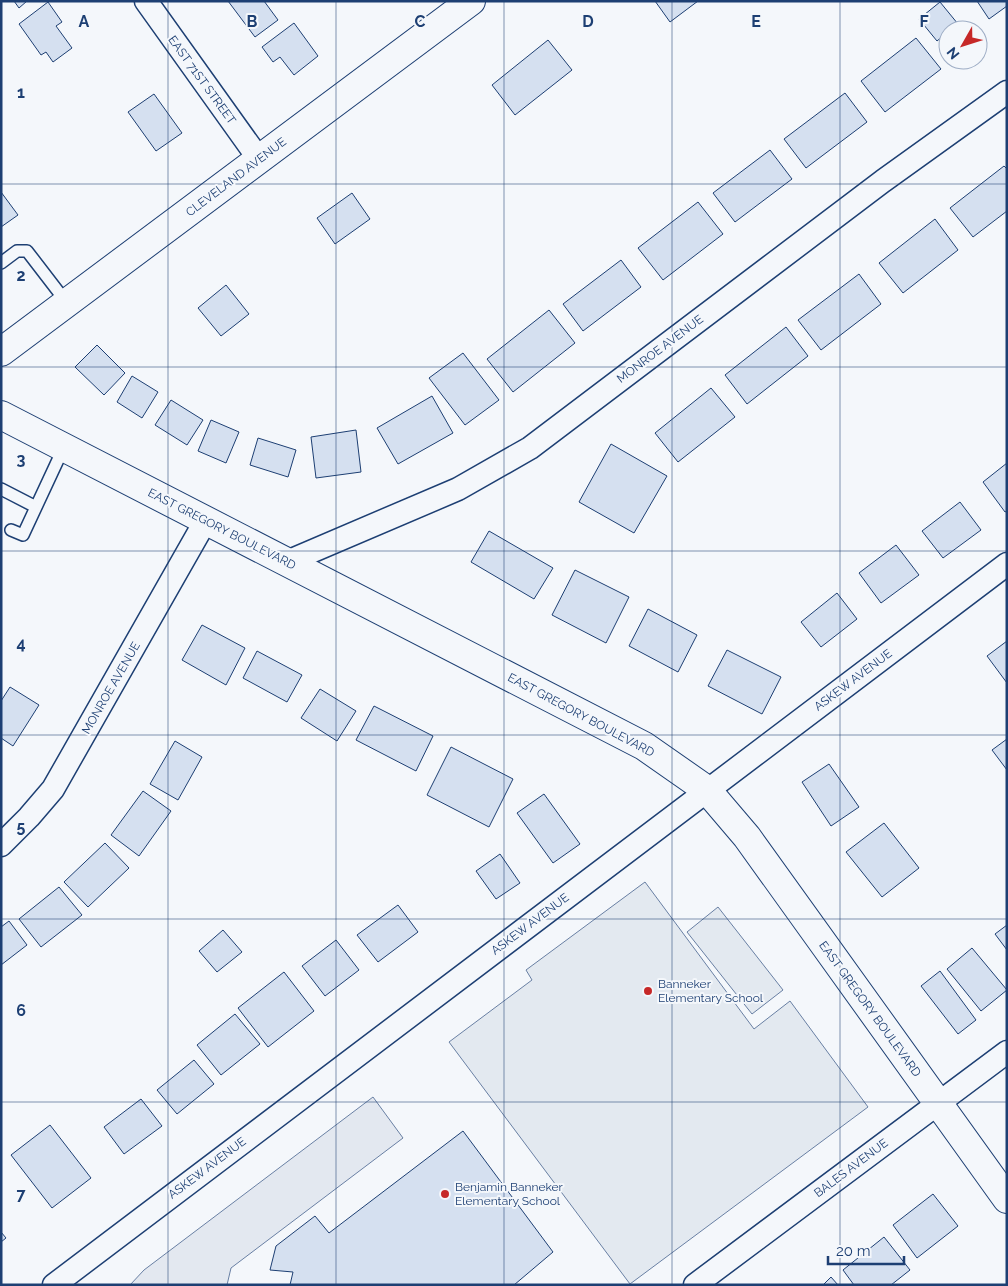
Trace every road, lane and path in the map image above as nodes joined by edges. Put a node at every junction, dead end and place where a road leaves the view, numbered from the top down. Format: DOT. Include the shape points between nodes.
graph roads {
  1 [pos="146,1"];
  2 [pos="471,1"];
  3 [pos="1007,92"];
  4 [pos="259,159"];
  5 [pos="1,263"];
  6 [pos="67,303"];
  7 [pos="4,344"];
  8 [pos="1,414"];
  9 [pos="64,447"];
  10 [pos="1,489"];
  11 [pos="36,507"];
  12 [pos="206,520"];
  13 [pos="11,530"];
  14 [pos="287,562"];
  15 [pos="1007,564"];
  16 [pos="707,790"];
  17 [pos="1,844"];
  18 [pos="1007,1052"];
  19 [pos="938,1103"];
  20 [pos="1007,1199"];
  21 [pos="54,1285"];
  22 [pos="695,1285"];
  1 -- 4 [label="street, EAST 71ST STREET"];
  2 -- 4 [label="main road, CLEVELAND AVENUE"];
  3 -- 14 [label="street, MONROE AVENUE" via="883,181 530,448 458,489"];
  4 -- 6 [label="main road, CLEVELAND AVENUE"];
  5 -- 6 [label="lane" via="17,251 27,251"];
  6 -- 7 [label="main road, CLEVELAND AVENUE"];
  8 -- 9 [label="main road, EAST GREGORY BOULEVARD"];
  9 -- 11 [label="lane"];
  9 -- 12 [label="main road, EAST GREGORY BOULEVARD"];
  10 -- 11 [label="lane"];
  11 -- 13 [label="lane" via="23,535"];
  12 -- 14 [label="main road, EAST GREGORY BOULEVARD"];
  12 -- 17 [label="street, MONROE AVENUE" via="53,789"];
  14 -- 16 [label="main road, EAST GREGORY BOULEVARD" via="644,746"];
  15 -- 16 [label="street, ASKEW AVENUE"];
  16 -- 19 [label="main road, EAST GREGORY BOULEVARD" via="746,837"];
  16 -- 21 [label="street, ASKEW AVENUE"];
  18 -- 19 [label="street, BALES AVENUE"];
  19 -- 20 [label="main road, EAST GREGORY BOULEVARD"];
  19 -- 22 [label="street, BALES AVENUE"];
}
